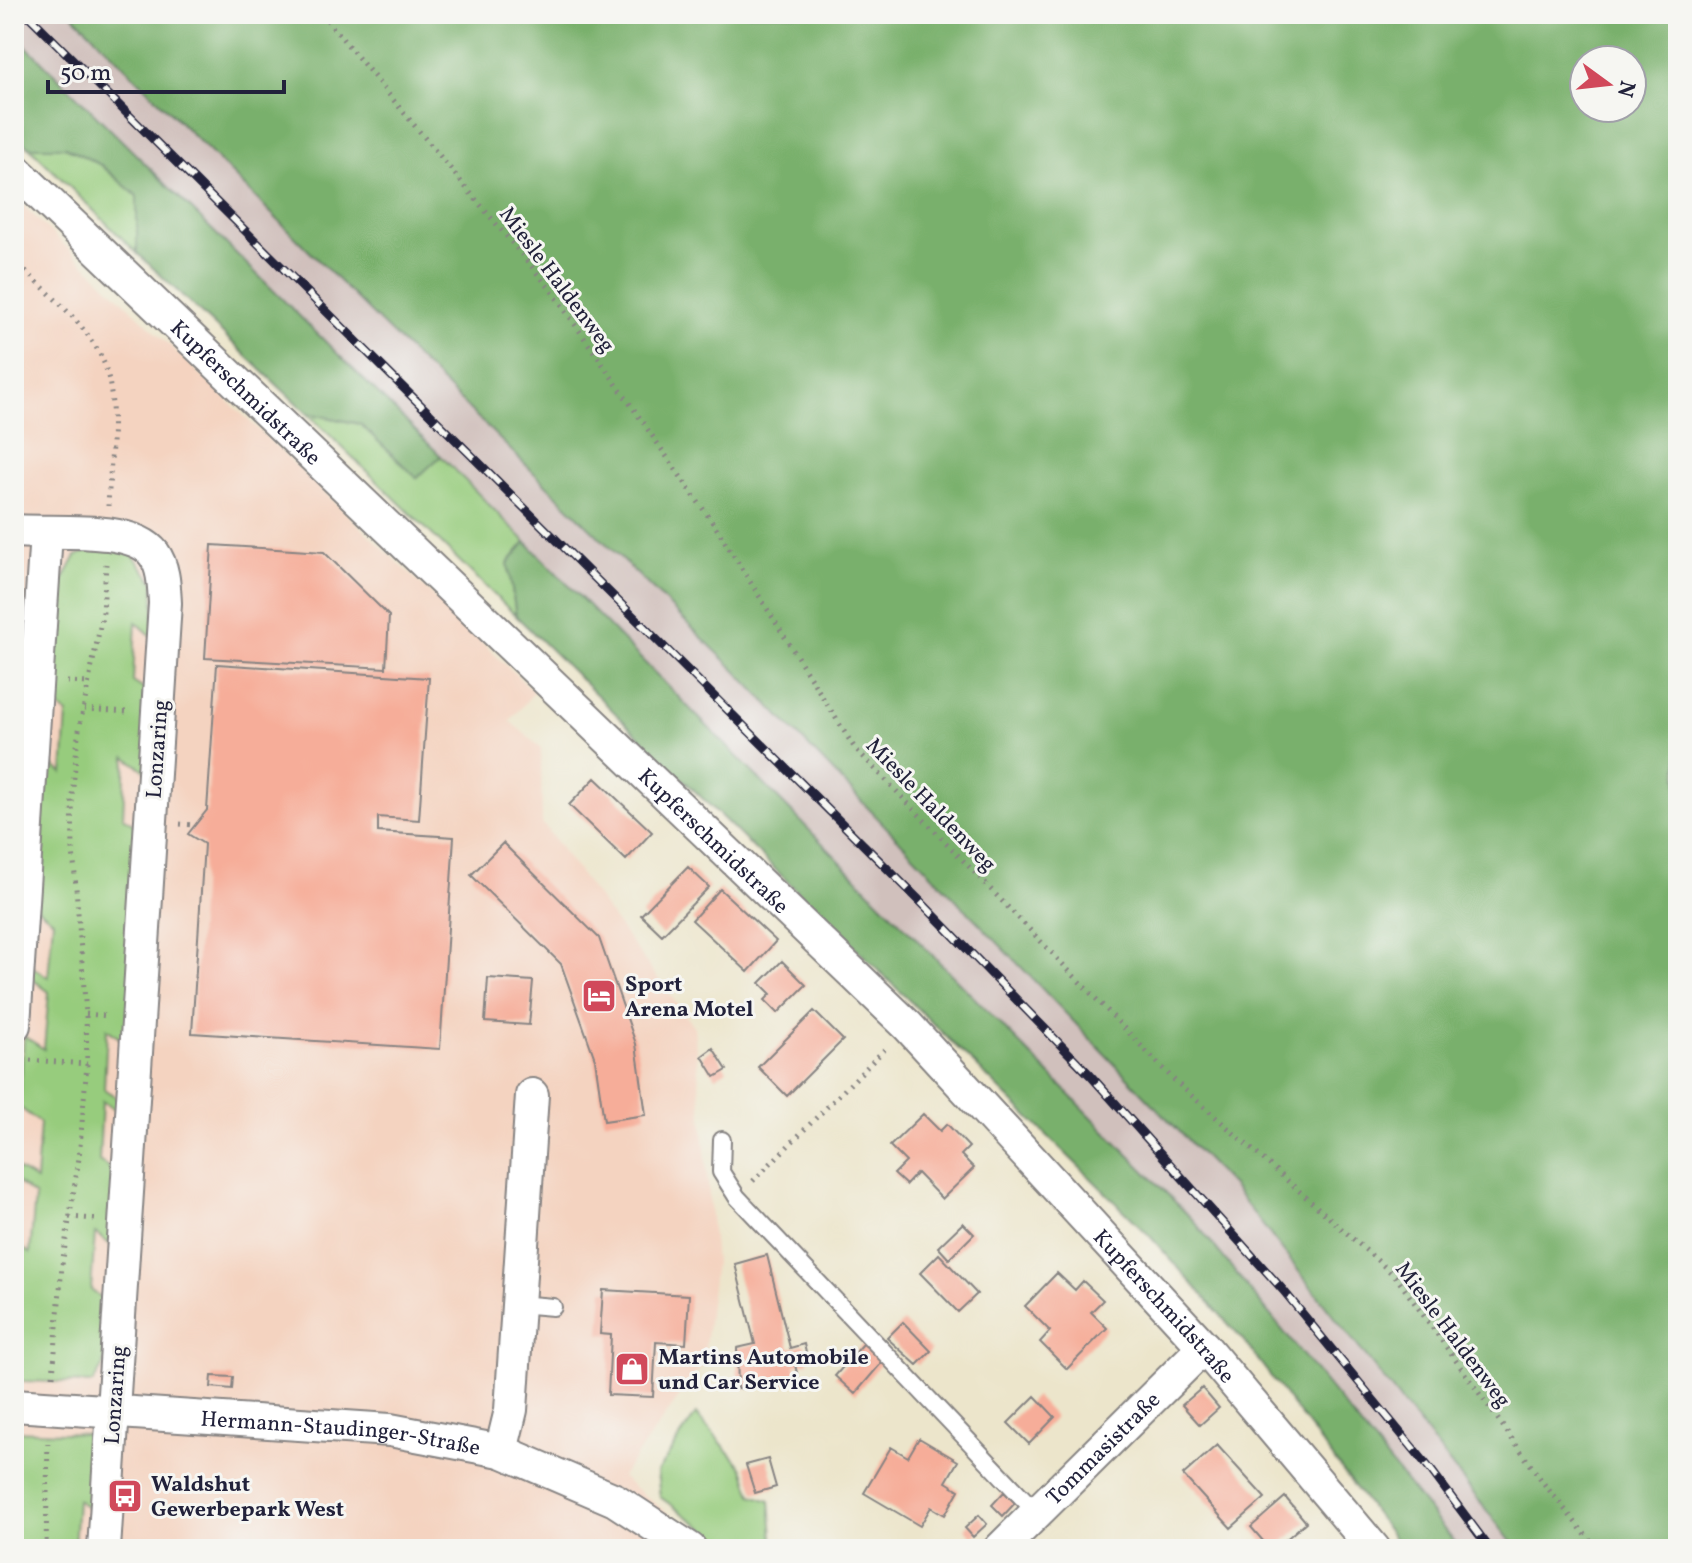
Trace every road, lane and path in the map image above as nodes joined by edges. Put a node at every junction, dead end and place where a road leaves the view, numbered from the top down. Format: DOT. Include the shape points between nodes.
graph roads {
  1 [pos="322,14"];
  2 [pos="14,169"];
  3 [pos="14,260"];
  4 [pos="14,531"];
  5 [pos="46,533"];
  6 [pos="108,533"];
  7 [pos="84,709"];
  8 [pos="158,714"];
  9 [pos="16,959"];
  10 [pos="14,1025"];
  11 [pos="908,1026"];
  12 [pos="14,1059"];
  13 [pos="87,1064"];
  14 [pos="532,1095"];
  15 [pos="722,1140"];
  16 [pos="737,1197"];
  17 [pos="518,1304"];
  18 [pos="553,1307"];
  19 [pos="1204,1347"];
  20 [pos="14,1405"];
  21 [pos="50,1407"];
  22 [pos="114,1413"];
  23 [pos="501,1451"];
  24 [pos="1036,1512"];
  25 [pos="46,1549"];
  26 [pos="104,1549"];
  27 [pos="690,1549"];
  28 [pos="1000,1549"];
  29 [pos="1374,1549"];
  30 [pos="1597,1549"];
  1 -- 30 [label="path, Miesle Haldenweg" via="551,290 717,529 854,747 1175,1081 1396,1277"];
  2 -- 11 [label="street, Kupferschmidstraße"];
  3 -- 6 [label="path" via="81,326 104,363 111,402"];
  4 -- 5 [label="street, Lonzaring"];
  5 -- 6 [label="street, Lonzaring"];
  5 -- 9 [label="street"];
  6 -- 7 [label="path" via="103,612"];
  6 -- 8 [label="street, Lonzaring" via="154,553 163,575"];
  7 -- 8 [label="path"];
  7 -- 13 [label="path" via="72,798"];
  8 -- 22 [label="street, Lonzaring"];
  9 -- 10 [label="street"];
  11 -- 16 [label="path"];
  11 -- 19 [label="street, Kupferschmidstraße"];
  12 -- 13 [label="path"];
  13 -- 21 [label="path"];
  14 -- 17 [label="street, Hermann-Staudinger-Straße"];
  15 -- 16 [label="lane" via="721,1172"];
  16 -- 24 [label="lane"];
  17 -- 18 [label="lane"];
  17 -- 23 [label="street, Hermann-Staudinger-Straße" via="511,1410"];
  19 -- 24 [label="street, Tommasistraße"];
  19 -- 29 [label="street, Kupferschmidstraße"];
  20 -- 21 [label="street, Hermann-Staudinger-Straße"];
  21 -- 22 [label="street, Hermann-Staudinger-Straße"];
  21 -- 25 [label="path"];
  22 -- 23 [label="street, Hermann-Staudinger-Straße" via="390,1430"];
  22 -- 26 [label="street, Lonzaring"];
  23 -- 27 [label="street" via="615,1500"];
  24 -- 28 [label="street, Tommasistraße"];
}
